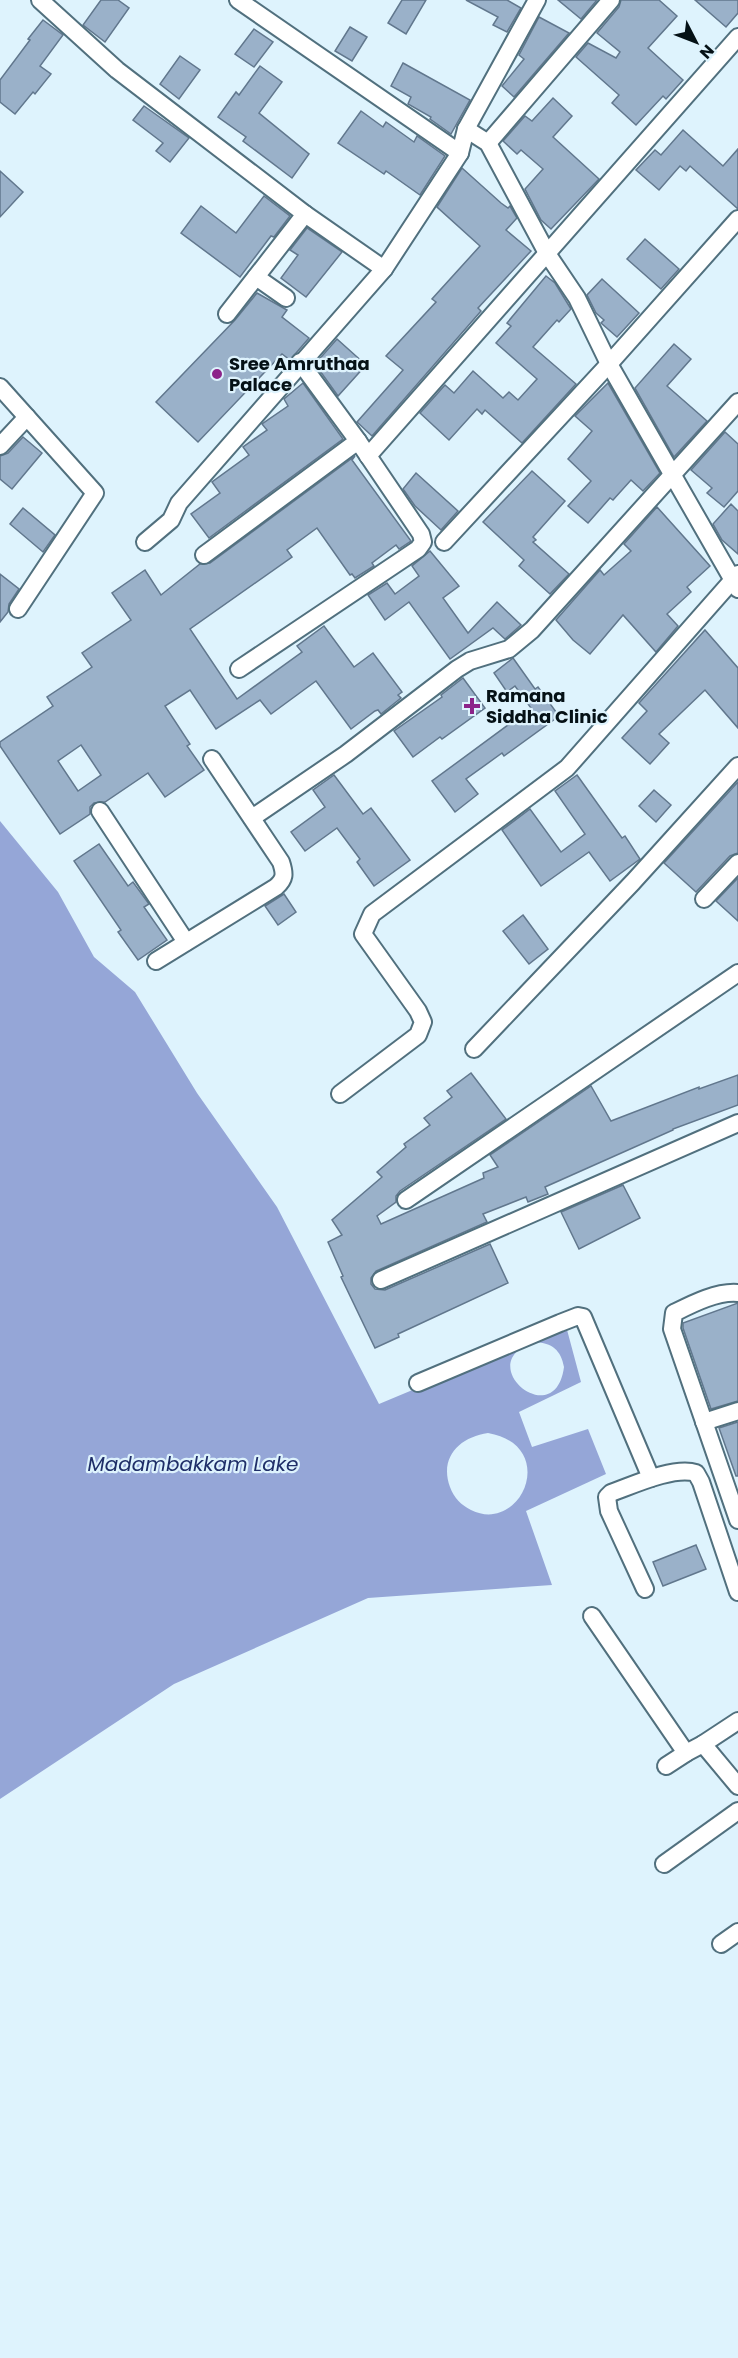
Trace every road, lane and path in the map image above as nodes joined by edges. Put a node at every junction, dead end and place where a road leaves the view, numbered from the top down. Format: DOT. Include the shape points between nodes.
graph roads {
  1 [pos="40,0"];
  2 [pos="238,0"];
  3 [pos="537,0"];
  4 [pos="611,0"];
  5 [pos="738,37"];
  6 [pos="466,129"];
  7 [pos="488,143"];
  8 [pos="460,153"];
  9 [pos="305,214"];
  10 [pos="738,219"];
  11 [pos="548,255"];
  12 [pos="384,268"];
  13 [pos="256,277"];
  14 [pos="286,298"];
  15 [pos="227,314"];
  16 [pos="300,362"];
  17 [pos="609,364"];
  18 [pos="0,387"];
  19 [pos="738,402"];
  20 [pos="27,417"];
  21 [pos="358,441"];
  22 [pos="0,446"];
  23 [pos="368,456"];
  24 [pos="673,476"];
  25 [pos="145,542"];
  26 [pos="444,542"];
  27 [pos="204,555"];
  28 [pos="736,581"];
  29 [pos="18,609"];
  30 [pos="239,669"];
  31 [pos="212,759"];
  32 [pos="738,766"];
  33 [pos="100,811"];
  34 [pos="252,818"];
  35 [pos="738,863"];
  36 [pos="704,899"];
  37 [pos="186,942"];
  38 [pos="156,961"];
  39 [pos="738,973"];
  40 [pos="474,1049"];
  41 [pos="340,1094"];
  42 [pos="738,1122"];
  43 [pos="406,1200"];
  44 [pos="381,1280"];
  45 [pos="738,1293"];
  46 [pos="418,1383"];
  47 [pos="738,1411"];
  48 [pos="704,1422"];
  49 [pos="651,1478"];
  50 [pos="738,1520"];
  51 [pos="645,1589"];
  52 [pos="738,1592"];
  53 [pos="592,1616"];
  54 [pos="738,1721"];
  55 [pos="703,1744"];
  56 [pos="686,1754"];
  57 [pos="666,1766"];
  58 [pos="738,1786"];
  59 [pos="738,1812"];
  60 [pos="664,1864"];
  61 [pos="738,1932"];
  62 [pos="721,1944"];
  1 -- 9 [label="street" via="117,70"];
  2 -- 8 [label="street"];
  3 -- 6 [label="street"];
  4 -- 7 [label="street"];
  5 -- 11 [label="street"];
  6 -- 7 [label="street"];
  6 -- 8 [label="street"];
  7 -- 11 [label="street"];
  8 -- 12 [label="street"];
  9 -- 12 [label="street"];
  9 -- 13 [label="street"];
  10 -- 17 [label="street"];
  11 -- 17 [label="street" via="577,298"];
  11 -- 23 [label="street"];
  12 -- 16 [label="street"];
  13 -- 14 [label="street"];
  13 -- 15 [label="street"];
  16 -- 21 [label="street"];
  16 -- 25 [label="street" via="179,503 171,520"];
  17 -- 24 [label="street"];
  17 -- 26 [label="street"];
  18 -- 20 [label="street"];
  19 -- 24 [label="street"];
  20 -- 22 [label="street"];
  20 -- 29 [label="street" via="94,493"];
  21 -- 23 [label="street"];
  21 -- 27 [label="street"];
  23 -- 30 [label="street" via="423,542"];
  24 -- 28 [label="street"];
  24 -- 34 [label="street" via="532,630 508,649 457,669 346,754"];
  28 -- 41 [label="street" via="567,768 372,914 363,934 423,1022 418,1035"];
  31 -- 34 [label="street"];
  32 -- 40 [label="street"];
  33 -- 37 [label="street"];
  34 -- 37 [label="street" via="281,862 283,881"];
  35 -- 36 [label="street"];
  37 -- 38 [label="street"];
  39 -- 43 [label="street"];
  42 -- 44 [label="street"];
  45 -- 48 [label="street" via="729,1292 674,1313 672,1329"];
  46 -- 49 [label="street" via="583,1317"];
  47 -- 48 [label="street"];
  48 -- 50 [label="street"];
  49 -- 51 [label="street" via="607,1497 609,1511"];
  49 -- 52 [label="street" via="687,1470 696,1473"];
  53 -- 56 [label="street"];
  54 -- 55 [label="street"];
  55 -- 56 [label="street"];
  55 -- 58 [label="street"];
  56 -- 57 [label="street"];
  59 -- 60 [label="street"];
  61 -- 62 [label="street"];
}
